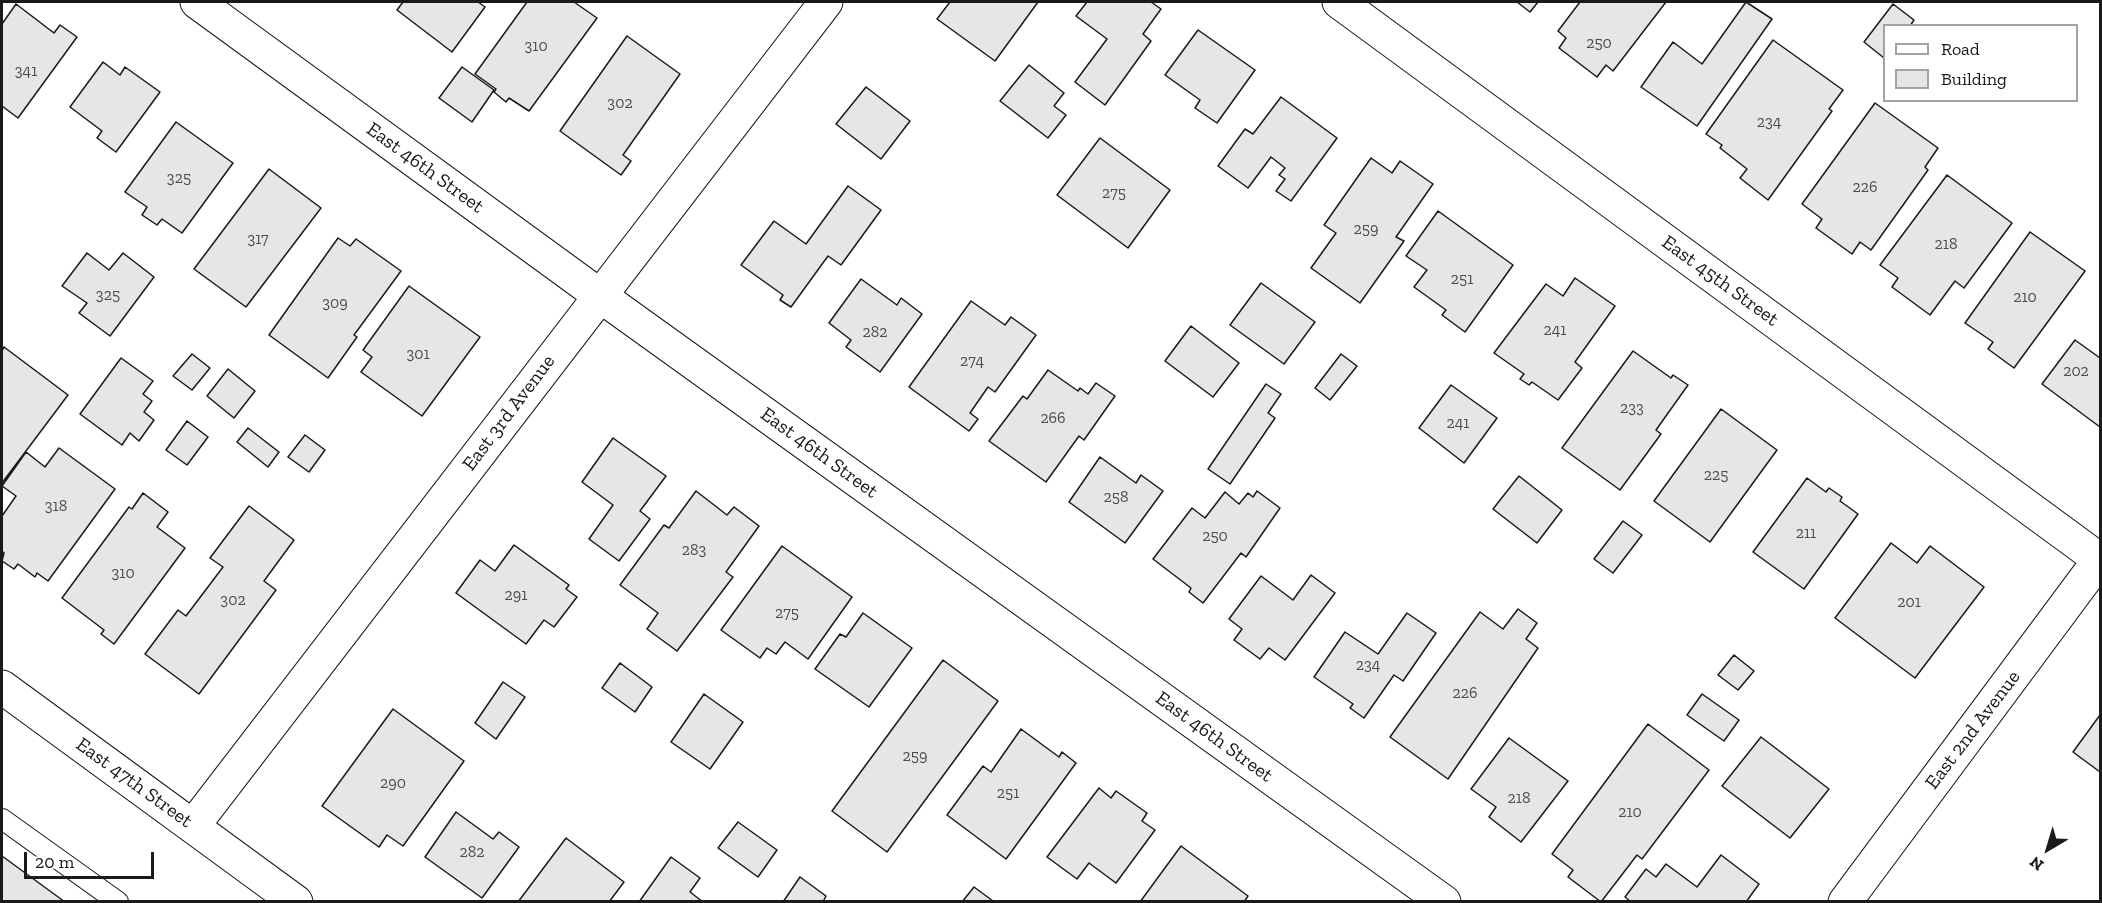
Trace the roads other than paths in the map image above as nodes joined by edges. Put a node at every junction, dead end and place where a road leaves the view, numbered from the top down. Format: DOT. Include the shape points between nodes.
graph roads {
  1 [pos="197,2"];
  2 [pos="826,2"];
  3 [pos="1340,2"];
  4 [pos="599,295"];
  5 [pos="2100,560"];
  6 [pos="2,687"];
  7 [pos="2,819"];
  8 [pos="193,826"];
  9 [pos="118,902"];
  10 [pos="296,902"];
  11 [pos="1443,902"];
  12 [pos="1845,902"];
  1 -- 4 [label="street, East 46th Street"];
  2 -- 4 [label="street, East 3rd Avenue"];
  3 -- 5 [label="street, East 45th Street"];
  4 -- 8 [label="street, East 3rd Avenue"];
  4 -- 11 [label="street, East 46th Street"];
  5 -- 12 [label="street, East 2nd Avenue"];
  6 -- 8 [label="street, East 47th Street"];
  7 -- 9 [label="lane"];
  8 -- 10 [label="street, East 47th Street"];
}
